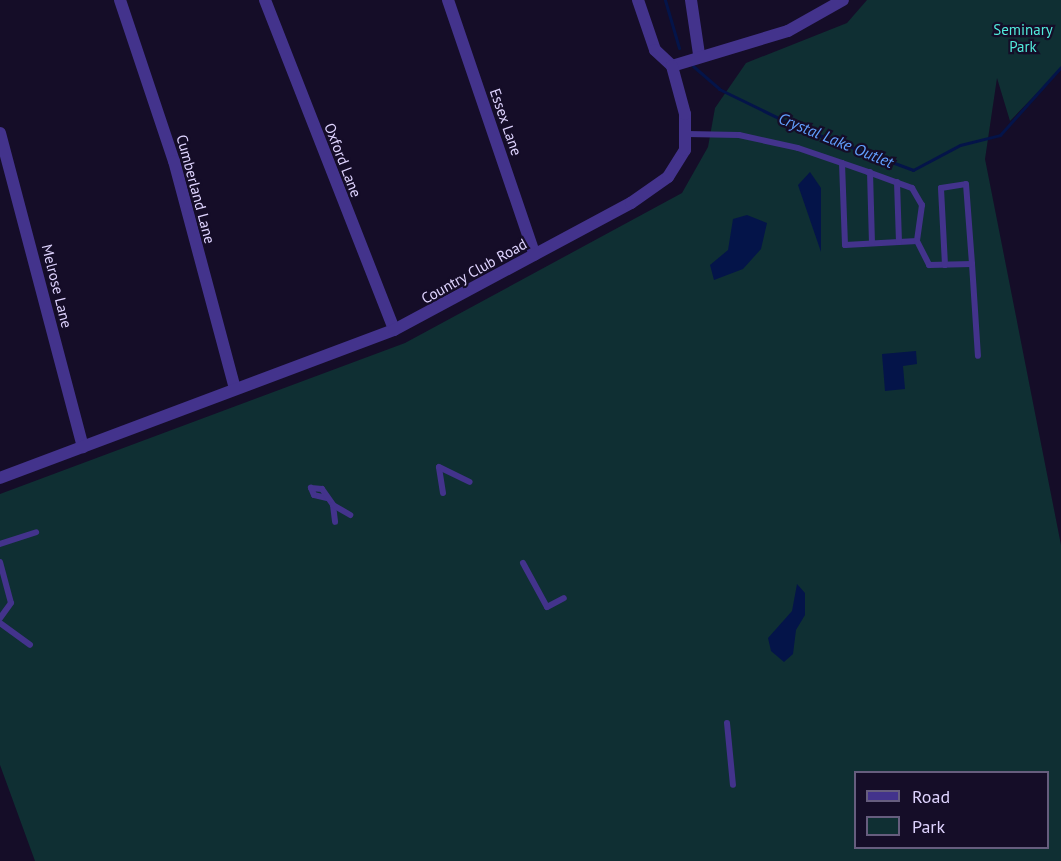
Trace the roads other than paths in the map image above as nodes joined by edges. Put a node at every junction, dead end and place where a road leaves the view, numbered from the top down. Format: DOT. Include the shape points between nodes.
graph roads {
  1 [pos="120,0"];
  2 [pos="265,0"];
  3 [pos="448,0"];
  4 [pos="638,0"];
  5 [pos="691,0"];
  6 [pos="843,0"];
  7 [pos="699,54"];
  8 [pos="672,66"];
  9 [pos="0,133"];
  10 [pos="687,134"];
  11 [pos="842,163"];
  12 [pos="870,172"];
  13 [pos="897,182"];
  14 [pos="917,241"];
  15 [pos="899,242"];
  16 [pos="872,243"];
  17 [pos="535,255"];
  18 [pos="972,264"];
  19 [pos="945,265"];
  20 [pos="394,330"];
  21 [pos="978,356"];
  22 [pos="235,389"];
  23 [pos="83,447"];
  24 [pos="0,478"];
  25 [pos="470,482"];
  26 [pos="443,494"];
  27 [pos="327,498"];
  28 [pos="333,505"];
  29 [pos="350,515"];
  30 [pos="335,522"];
  31 [pos="36,532"];
  32 [pos="0,544"];
  33 [pos="0,562"];
  34 [pos="523,563"];
  35 [pos="564,598"];
  36 [pos="0,618"];
  37 [pos="0,623"];
  38 [pos="30,645"];
  39 [pos="727,723"];
  40 [pos="733,785"];
  1 -- 22 [label="street, Cumberland Lane" via="174,161"];
  2 -- 20 [label="street, Oxford Lane"];
  3 -- 17 [label="street, Essex Lane"];
  4 -- 8 [label="street" via="655,50"];
  5 -- 7 [label="street"];
  6 -- 7 [label="street" via="789,31"];
  7 -- 8 [label="street"];
  8 -- 10 [label="street"];
  9 -- 23 [label="street, Melrose Lane"];
  10 -- 11 [label="lane" via="740,135"];
  10 -- 17 [label="street, Country Club Road" via="668,177"];
  11 -- 12 [label="lane"];
  11 -- 16 [label="lane" via="845,244"];
  12 -- 13 [label="lane"];
  12 -- 16 [label="lane"];
  13 -- 14 [label="lane" via="920,198"];
  13 -- 15 [label="lane"];
  14 -- 15 [label="lane"];
  14 -- 19 [label="lane" via="927,263"];
  15 -- 16 [label="lane"];
  17 -- 20 [label="street, Country Club Road"];
  18 -- 19 [label="lane"];
  18 -- 19 [label="lane" via="966,184 941,188"];
  18 -- 21 [label="lane"];
  20 -- 22 [label="street, Country Club Road"];
  22 -- 23 [label="street, Country Club Road"];
  23 -- 24 [label="street, Country Club Road"];
  25 -- 26 [label="lane" via="439,467"];
  27 -- 28 [label="lane"];
  28 -- 29 [label="lane"];
  28 -- 30 [label="lane"];
  31 -- 32 [label="lane"];
  33 -- 36 [label="lane" via="11,603"];
  34 -- 35 [label="lane" via="546,607"];
  37 -- 38 [label="lane"];
  39 -- 40 [label="lane"];
}
